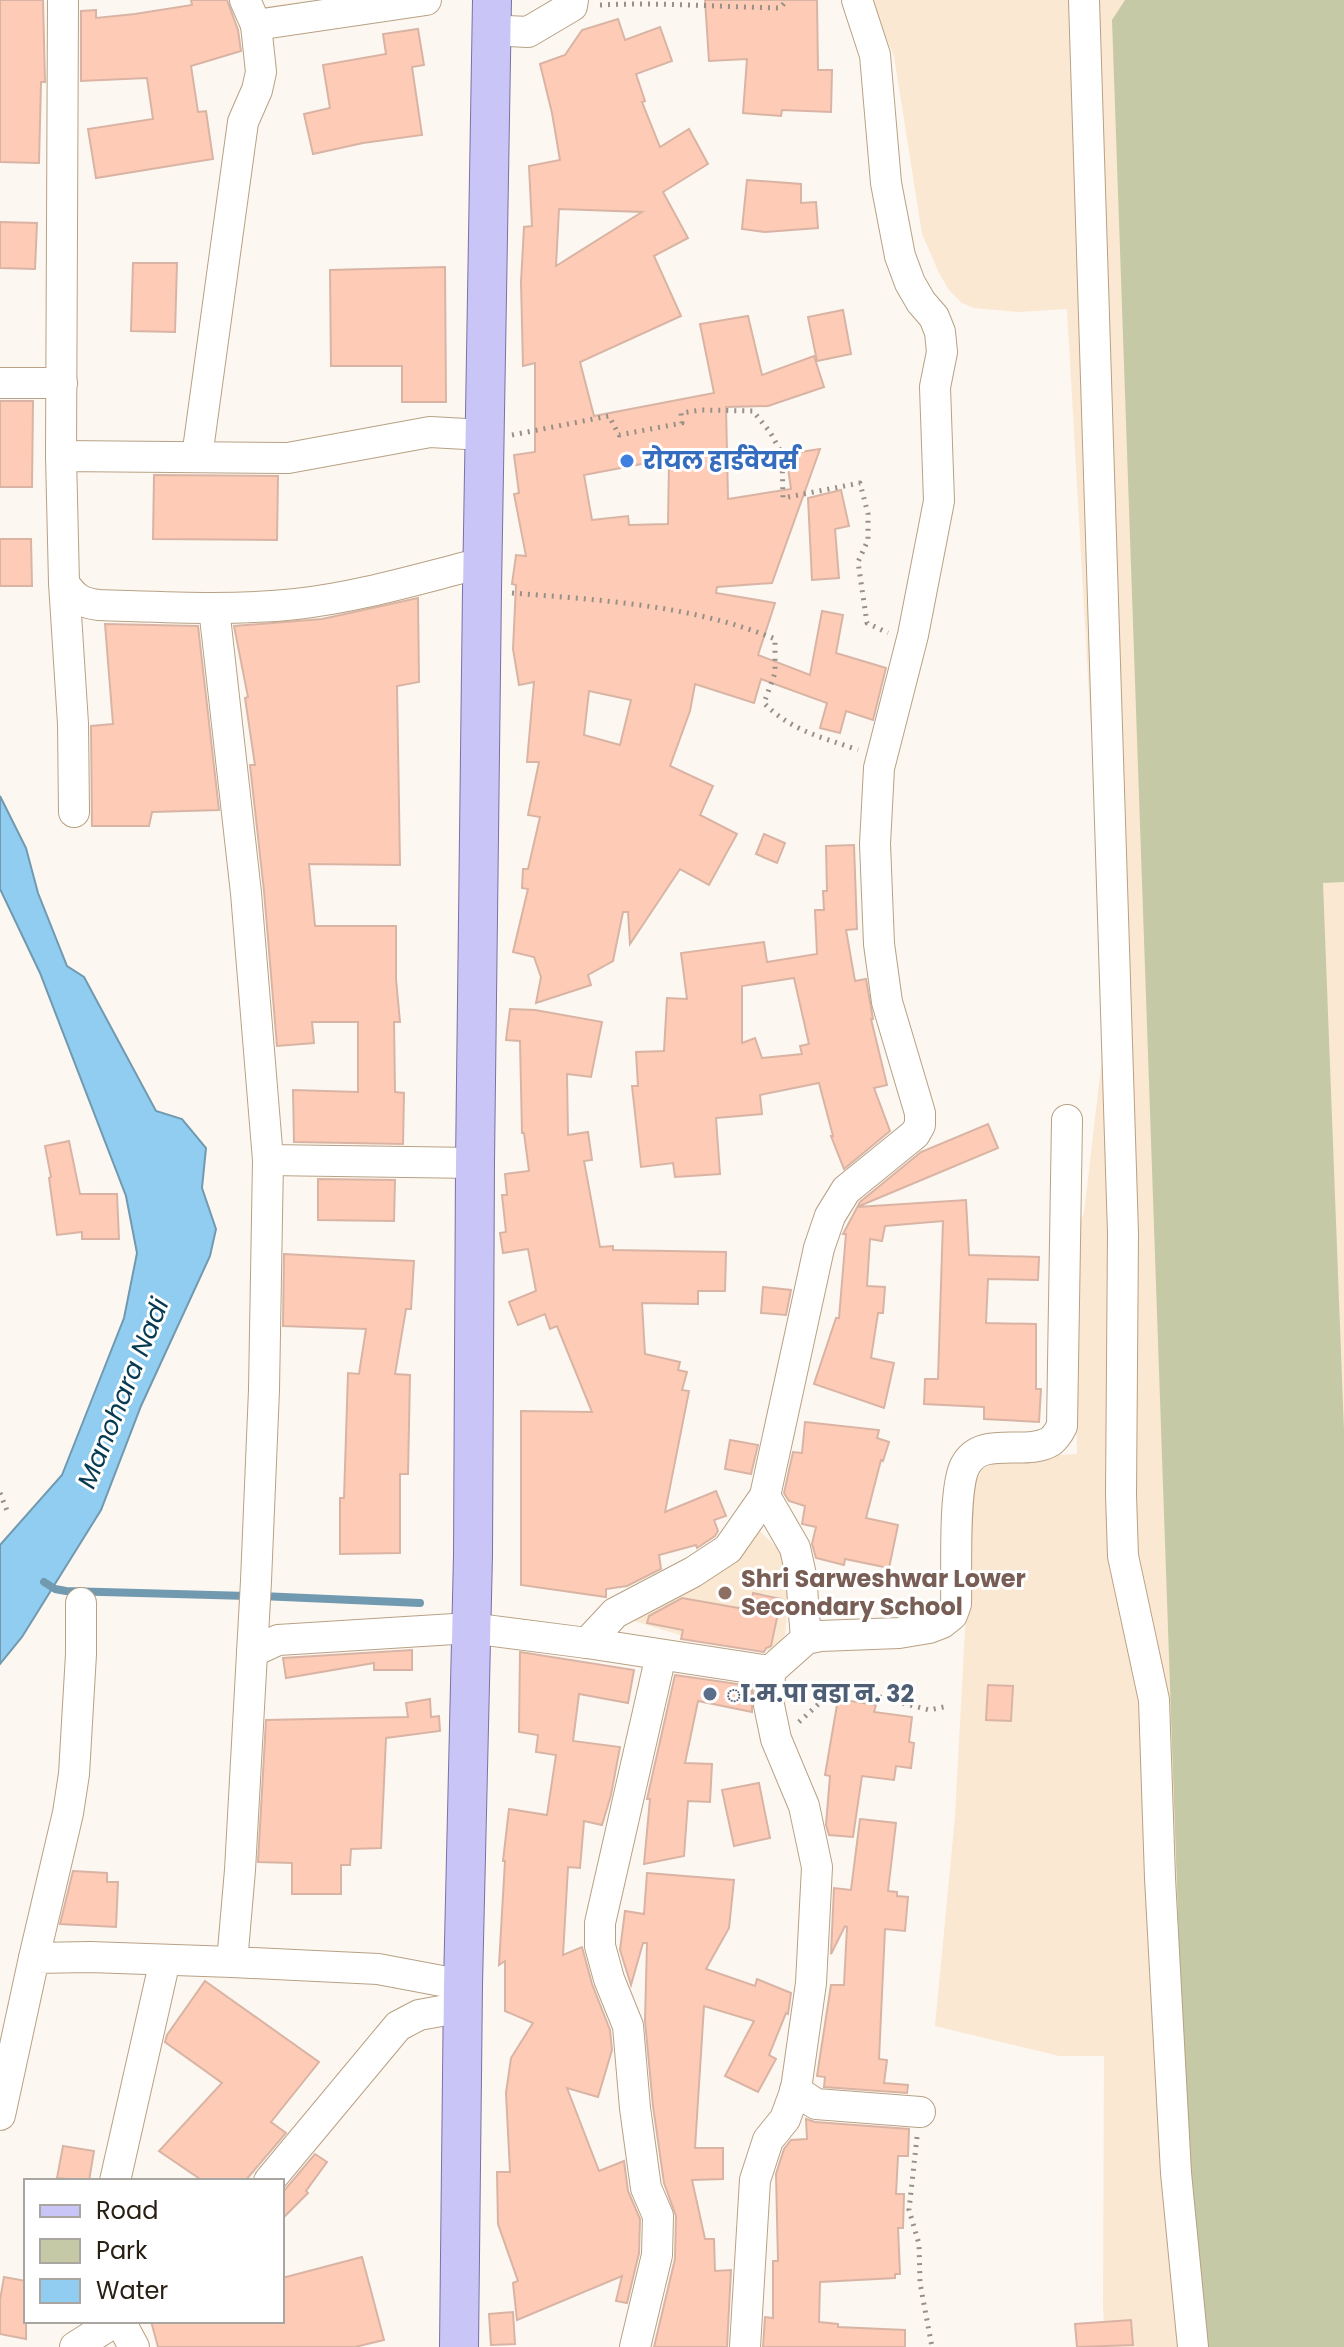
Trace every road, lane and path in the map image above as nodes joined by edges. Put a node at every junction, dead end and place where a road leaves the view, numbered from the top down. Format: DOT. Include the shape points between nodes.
graph roads {
  1 [pos="63,0"];
  2 [pos="426,0"];
  3 [pos="787,0"];
  4 [pos="857,0"];
  5 [pos="1084,0"];
  6 [pos="572,3"];
  7 [pos="251,13"];
  8 [pos="492,15"];
  9 [pos="0,383"];
  10 [pos="62,383"];
  11 [pos="484,435"];
  12 [pos="61,456"];
  13 [pos="197,457"];
  14 [pos="482,576"];
  15 [pos="64,583"];
  16 [pos="214,608"];
  17 [pos="913,635"];
  18 [pos="879,768"];
  19 [pos="74,812"];
  20 [pos="1067,1120"];
  21 [pos="268,1160"];
  22 [pos="475,1163"];
  23 [pos="0,1493"];
  24 [pos="765,1496"];
  25 [pos="8,1513"];
  26 [pos="81,1603"];
  27 [pos="470,1628"];
  28 [pos="806,1639"];
  29 [pos="252,1642"];
  30 [pos="587,1643"];
  31 [pos="661,1655"];
  32 [pos="770,1671"];
  33 [pos="948,1706"];
  34 [pos="776,1739"];
  35 [pos="34,1958"];
  36 [pos="165,1960"];
  37 [pos="232,1962"];
  38 [pos="463,1996"];
  39 [pos="795,2090"];
  40 [pos="920,2112"];
  41 [pos="0,2115"];
  42 [pos="115,2179"];
  43 [pos="271,2179"];
  44 [pos="113,2323"];
  45 [pos="119,2323"];
  46 [pos="79,2338"];
  47 [pos="134,2347"];
  48 [pos="459,2347"];
  49 [pos="635,2347"];
  50 [pos="745,2347"];
  51 [pos="932,2347"];
  52 [pos="1193,2347"];
  1 -- 10 [label="street"];
  2 -- 7 [label="street"];
  3 -- 6 [label="path" via="780,8"];
  4 -- 17 [label="street" via="875,55 886,183 900,256 910,283 934,317 942,352 935,387 939,501"];
  5 -- 52 [label="street" via="1123,1233 1123,1556 1154,1700 1176,2173"];
  6 -- 8 [label="street" via="528,32"];
  7 -- 13 [label="street" via="261,72 243,122"];
  8 -- 11 [label="main road"];
  9 -- 10 [label="street"];
  10 -- 12 [label="street"];
  11 -- 13 [label="street" via="430,432 288,458"];
  11 -- 14 [label="main road"];
  11 -- 17 [label="path" via="517,436 609,416 619,435 682,423 681,413 753,411 782,454 783,498 860,483 868,514 868,540 858,562 867,623 884,633"];
  12 -- 13 [label="street"];
  12 -- 15 [label="street"];
  14 -- 16 [label="street" via="294,604"];
  14 -- 18 [label="path" via="658,607 743,626 775,639 775,673 764,703 798,729 868,754"];
  14 -- 22 [label="main road"];
  15 -- 16 [label="street" via="83,604"];
  15 -- 19 [label="street"];
  16 -- 21 [label="street" via="246,893"];
  17 -- 18 [label="street"];
  18 -- 24 [label="street" via="879,944 887,1002 920,1125 846,1190 830,1216"];
  20 -- 28 [label="street" via="1062,1426 1041,1446 995,1447 976,1454 965,1466 959,1487 952,1615 929,1628 899,1633"];
  21 -- 22 [label="street"];
  21 -- 29 [label="street"];
  22 -- 27 [label="main road"];
  23 -- 25 [label="path"];
  24 -- 28 [label="street" via="795,1548"];
  24 -- 30 [label="street" via="728,1549 615,1613"];
  26 -- 35 [label="street" via="74,1774"];
  27 -- 29 [label="street"];
  27 -- 30 [label="street"];
  27 -- 38 [label="main road"];
  28 -- 32 [label="street"];
  29 -- 37 [label="street"];
  30 -- 31 [label="street"];
  31 -- 32 [label="street"];
  31 -- 49 [label="street" via="600,1923 600,1946 628,2026 646,2188 658,2216 657,2255"];
  32 -- 34 [label="street"];
  33 -- 34 [label="path" via="929,1710 838,1686"];
  34 -- 39 [label="street" via="804,1806 817,1867 811,1983"];
  35 -- 36 [label="street"];
  35 -- 41 [label="street"];
  36 -- 37 [label="street"];
  36 -- 42 [label="street"];
  37 -- 38 [label="street" via="378,1969"];
  38 -- 43 [label="street" via="398,2026"];
  38 -- 48 [label="main road"];
  39 -- 40 [label="street" via="816,2104"];
  39 -- 50 [label="street" via="785,2119 768,2140 755,2180"];
  40 -- 51 [label="path" via="909,2210 919,2244"];
  44 -- 46 [label="street"];
  45 -- 47 [label="street"];
}
